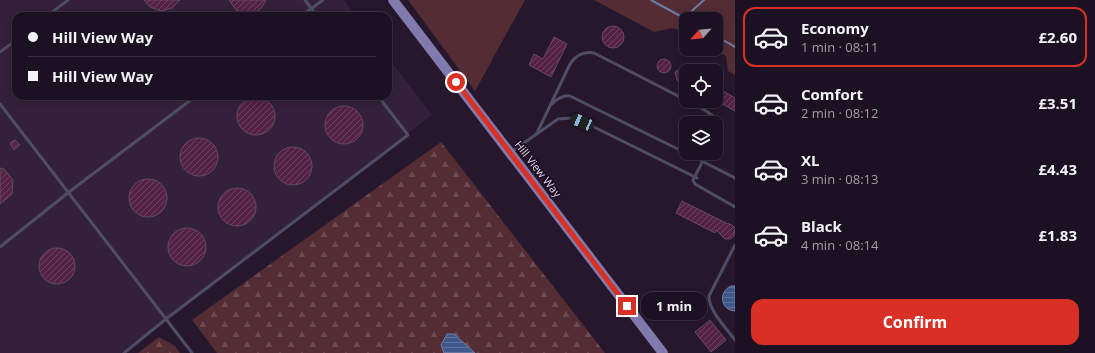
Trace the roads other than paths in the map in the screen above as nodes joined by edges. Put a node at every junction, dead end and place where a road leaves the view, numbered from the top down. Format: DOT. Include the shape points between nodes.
graph roads {
  1 [pos="68,0"];
  2 [pos="305,0"];
  3 [pos="323,0"];
  4 [pos="394,0"];
  5 [pos="311,8"];
  6 [pos="52,12"];
  7 [pos="306,12"];
  8 [pos="314,12"];
  9 [pos="12,43"];
  10 [pos="0,52"];
  11 [pos="679,97"];
  12 [pos="191,100"];
  13 [pos="381,100"];
  14 [pos="0,104"];
  15 [pos="550,105"];
  16 [pos="700,108"];
  17 [pos="713,116"];
  18 [pos="536,135"];
  19 [pos="679,150"];
  20 [pos="510,153"];
  21 [pos="703,161"];
  22 [pos="695,178"];
  23 [pos="735,178"];
  24 [pos="69,192"];
  25 [pos="735,207"];
  26 [pos="735,245"];
  27 [pos="0,247"];
  28 [pos="166,319"];
  29 [pos="735,340"];
  30 [pos="124,353"];
  31 [pos="192,353"];
  32 [pos="663,353"];
  1 -- 6 [label="lane"];
  2 -- 5 [label="lane"];
  3 -- 5 [label="lane"];
  4 -- 20 [label="main road, Hill View Way"];
  5 -- 7 [label="lane"];
  5 -- 8 [label="lane"];
  9 -- 10 [label="lane"];
  11 -- 15 [label="lane" via="594,53 584,52 574,58"];
  12 -- 24 [label="lane"];
  13 -- 28 [label="lane" via="408,135"];
  14 -- 24 [label="lane"];
  15 -- 18 [label="lane"];
  15 -- 19 [label="lane" via="566,95 570,96"];
  16 -- 17 [label="lane"];
  18 -- 20 [label="lane"];
  18 -- 22 [label="lane" via="558,119 573,118"];
  20 -- 32 [label="main road, Hill View Way"];
  21 -- 22 [label="lane"];
  21 -- 23 [label="lane"];
  22 -- 25 [label="lane" via="695,184"];
  24 -- 27 [label="lane"];
  24 -- 28 [label="lane"];
  26 -- 29 [label="lane" via="709,296 712,310"];
  28 -- 30 [label="lane"];
  28 -- 31 [label="lane"];
}
